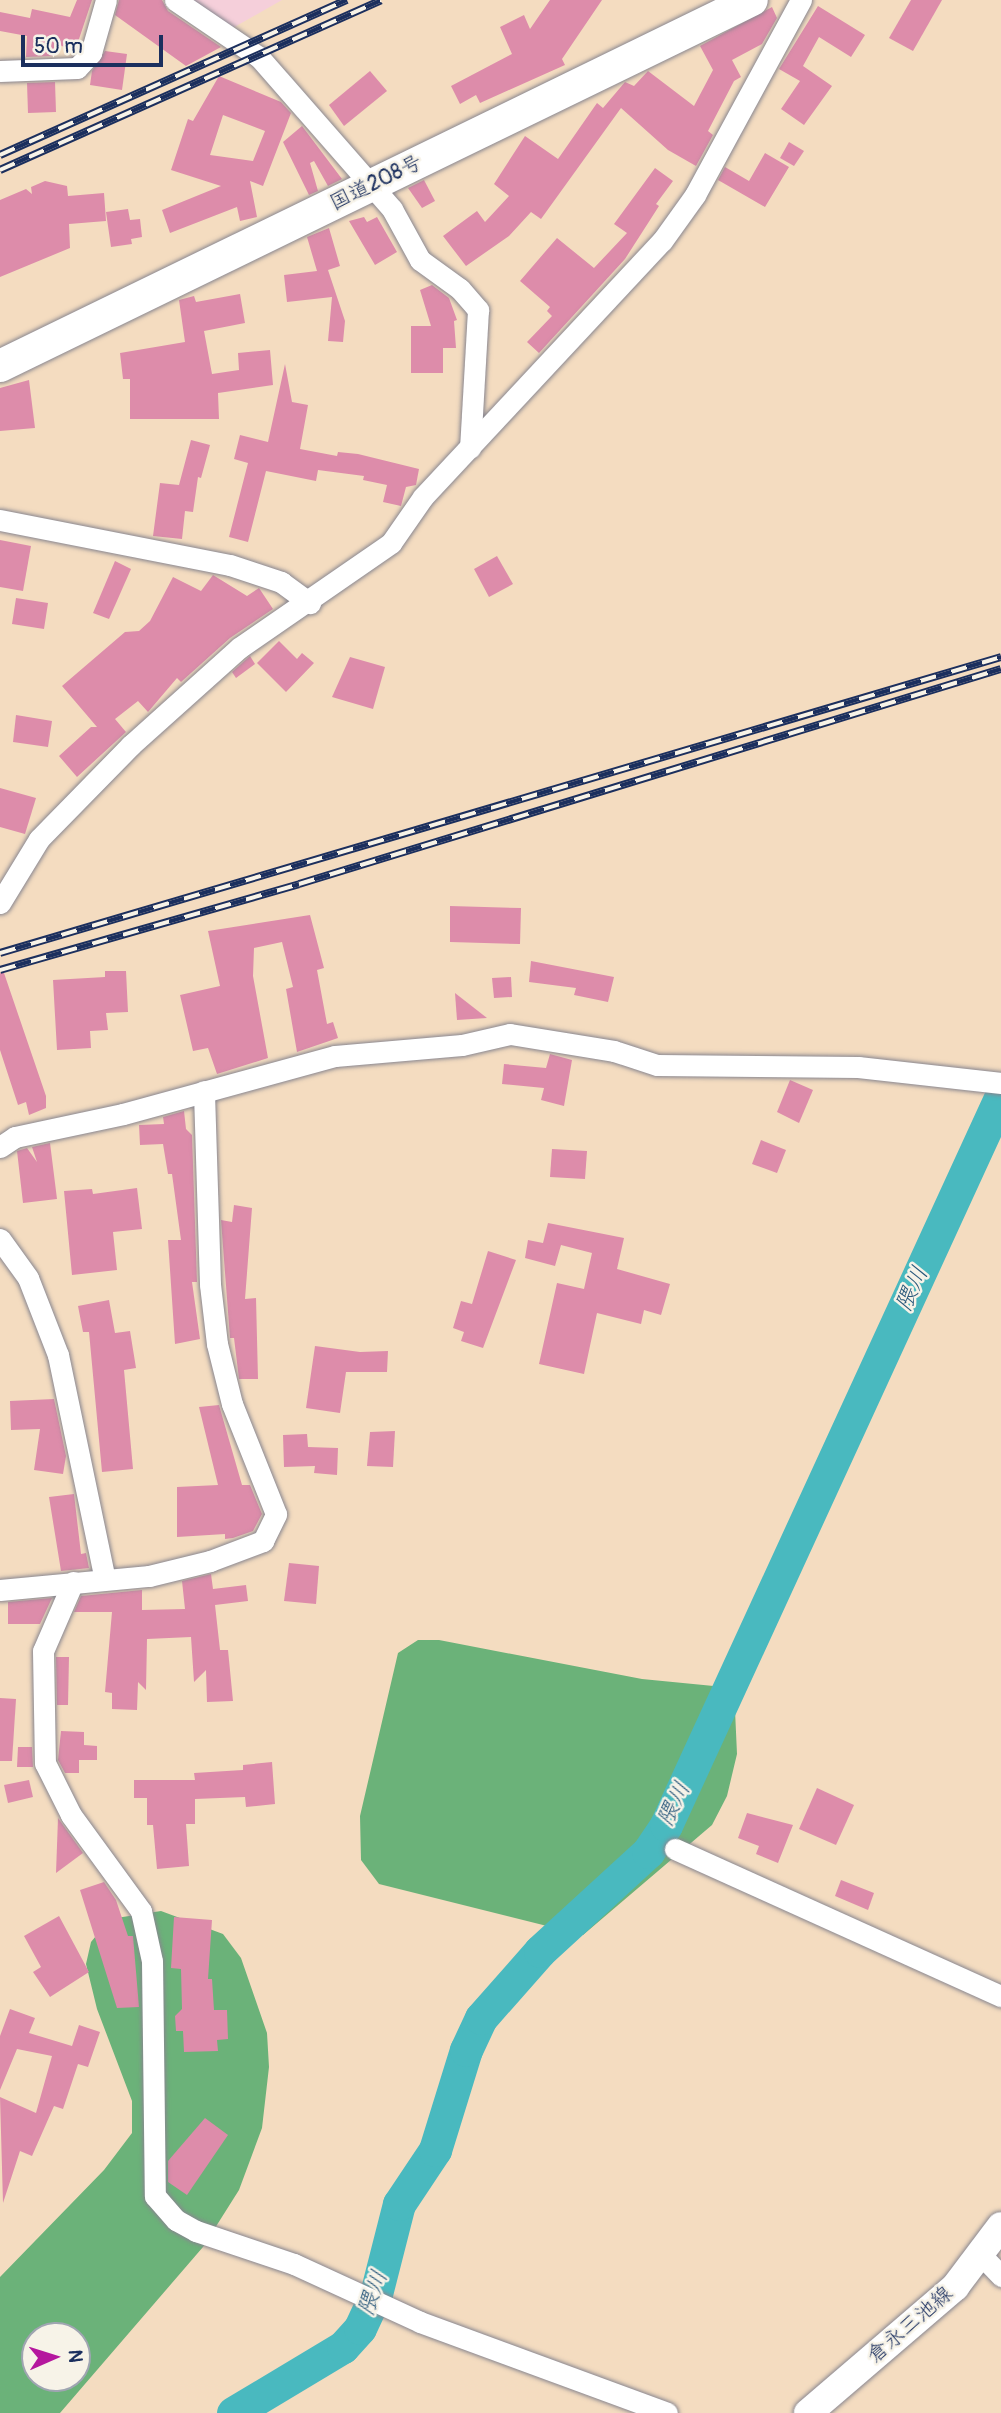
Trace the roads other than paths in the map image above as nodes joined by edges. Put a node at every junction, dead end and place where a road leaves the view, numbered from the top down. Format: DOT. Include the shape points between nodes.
graph roads {
  1 [pos="106,0"];
  2 [pos="175,0"];
  3 [pos="752,0"];
  4 [pos="801,0"];
  5 [pos="0,71"];
  6 [pos="371,185"];
  7 [pos="0,366"];
  8 [pos="470,448"];
  9 [pos="0,520"];
  10 [pos="310,603"];
  11 [pos="0,903"];
  12 [pos="1000,1083"];
  13 [pos="204,1091"];
  14 [pos="0,1147"];
  15 [pos="0,1239"];
  16 [pos="104,1579"];
  17 [pos="74,1582"];
  18 [pos="0,1590"];
  19 [pos="675,1849"];
  20 [pos="1001,1996"];
  21 [pos="1001,2226"];
  22 [pos="982,2256"];
  23 [pos="1001,2276"];
  24 [pos="667,2413"];
  25 [pos="808,2413"];
  1 -- 5 [label="street" via="91,53 77,68"];
  2 -- 6 [label="street" via="259,57"];
  3 -- 6 [label="highway, 国道208号"];
  4 -- 8 [label="street" via="695,195 662,241"];
  6 -- 7 [label="highway, 国道208号"];
  6 -- 8 [label="street" via="408,231 420,260 460,289 478,310"];
  8 -- 10 [label="street" via="423,497 391,543"];
  9 -- 10 [label="street" via="230,565 281,582"];
  10 -- 11 [label="street" via="239,648 71,802 39,839"];
  12 -- 13 [label="street" via="858,1067 657,1065 614,1051 510,1034 461,1045 335,1056"];
  13 -- 14 [label="street" via="15,1136"];
  13 -- 16 [label="street" via="210,1284 217,1344 232,1404 276,1514 262,1542 149,1576"];
  15 -- 16 [label="street" via="28,1278 58,1355"];
  16 -- 17 [label="street"];
  17 -- 18 [label="street"];
  17 -- 24 [label="street" via="43,1651 45,1763 71,1815 141,1911 152,1961 155,2196 176,2220 196,2231 294,2264 420,2322"];
  19 -- 20 [label="street"];
  21 -- 22 [label="main road, 倉永三池線"];
  22 -- 23 [label="street"];
  22 -- 25 [label="main road, 倉永三池線" via="955,2287"];
}
